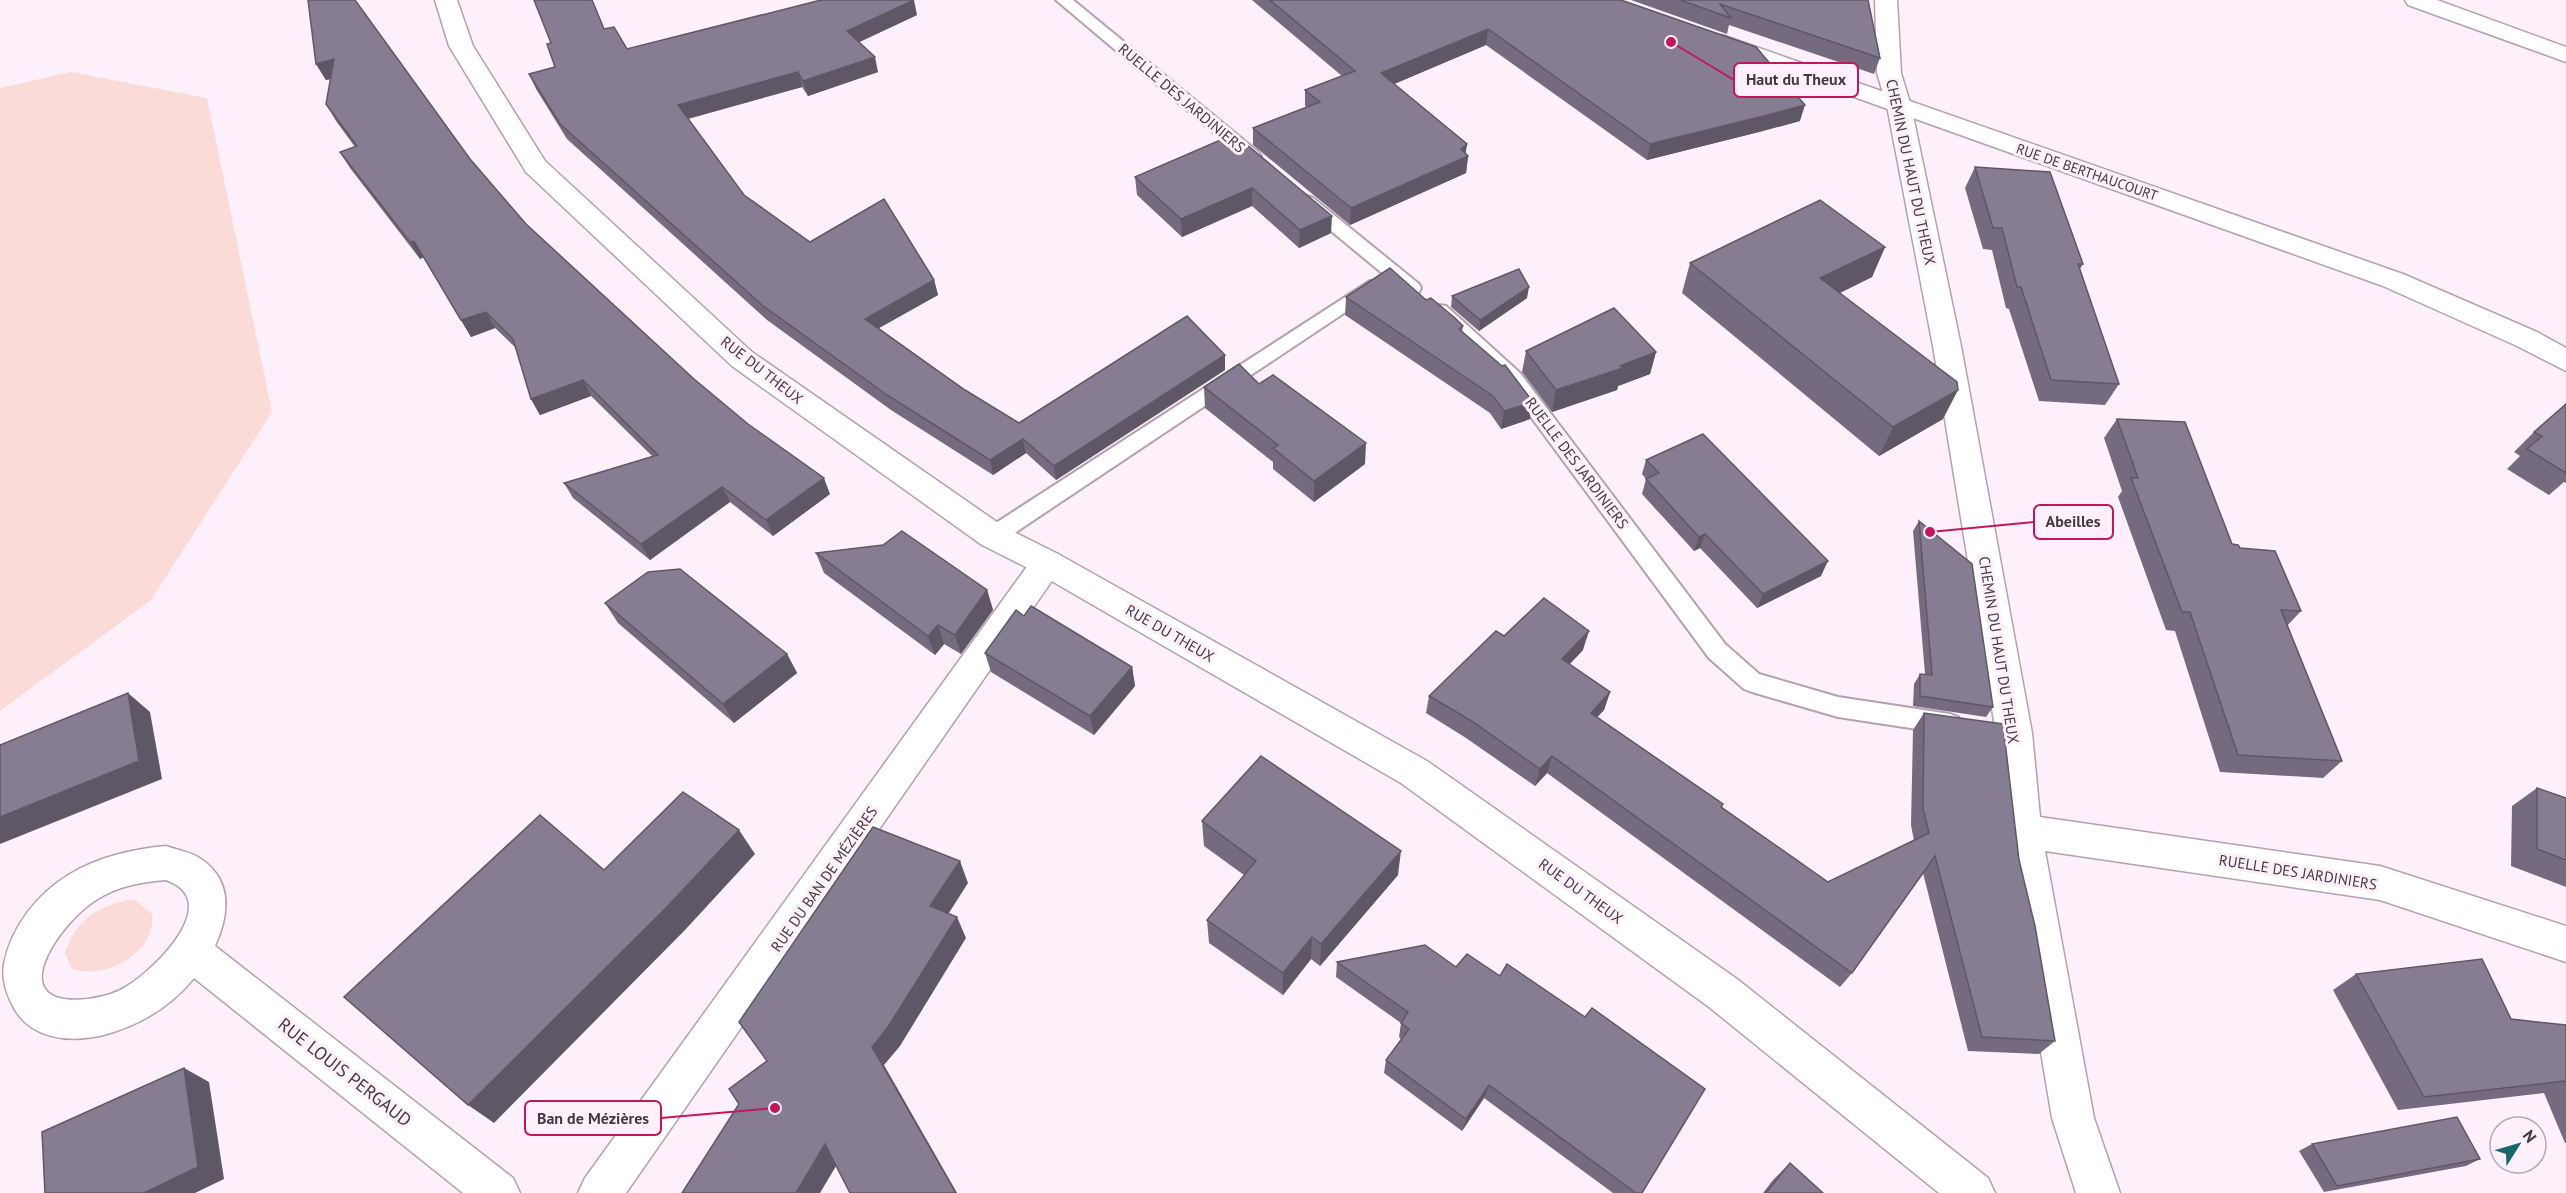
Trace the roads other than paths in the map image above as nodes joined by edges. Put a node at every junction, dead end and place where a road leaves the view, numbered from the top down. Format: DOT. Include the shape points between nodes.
graph roads {
  1 [pos="447,0"];
  2 [pos="1064,0"];
  3 [pos="1886,0"];
  4 [pos="2416,0"];
  5 [pos="1701,35"];
  6 [pos="2566,55"];
  7 [pos="1899,106"];
  8 [pos="1265,167"];
  9 [pos="1292,189"];
  10 [pos="1392,272"];
  11 [pos="2566,361"];
  12 [pos="993,536"];
  13 [pos="1047,563"];
  14 [pos="1967,726"];
  15 [pos="2023,831"];
  16 [pos="2566,944"];
  17 [pos="192,952"];
  18 [pos="498,1193"];
  19 [pos="600,1193"];
  20 [pos="1973,1193"];
  21 [pos="2098,1193"];
  1 -- 12 [label="street, RUE DU THEUX" via="461,46 535,166 742,359"];
  2 -- 8 [label="lane, RUELLE DES JARDINIERS"];
  3 -- 7 [label="street, CHEMIN DU HAUT DU THEUX" via="1889,73"];
  4 -- 6 [label="street"];
  5 -- 7 [label="street, RUE DE BERTHAUCOURT"];
  7 -- 11 [label="street, RUE DE BERTHAUCOURT" via="2393,280 2527,339"];
  7 -- 15 [label="street, CHEMIN DU HAUT DU THEUX" via="1947,346 2002,731"];
  9 -- 10 [label="lane, RUELLE DES JARDINIERS"];
  10 -- 12 [label="lane"];
  10 -- 14 [label="lane, RUELLE DES JARDINIERS" via="1513,378 1717,651 1752,682 1838,707"];
  12 -- 13 [label="street, RUE DU THEUX"];
  13 -- 19 [label="street, RUE DU BAN DE MÉZIÈRES"];
  13 -- 20 [label="street, RUE DU THEUX" via="1414,772 1723,993"];
  15 -- 16 [label="street, RUELLE DES JARDINIERS" via="2380,884"];
  15 -- 21 [label="street, CHEMIN DU HAUT DU THEUX" via="2073,1118"];
  17 -- 17 [label="street" via="205,926 207,903 201,884 187,870 166,863 140,865 83,887 56,909 36,934 24,961 23,986 33,1005 52,1018 80,1020 111,1014 143,999 171,978"];
  17 -- 18 [label="street, RUE LOUIS PERGAUD"];
}
